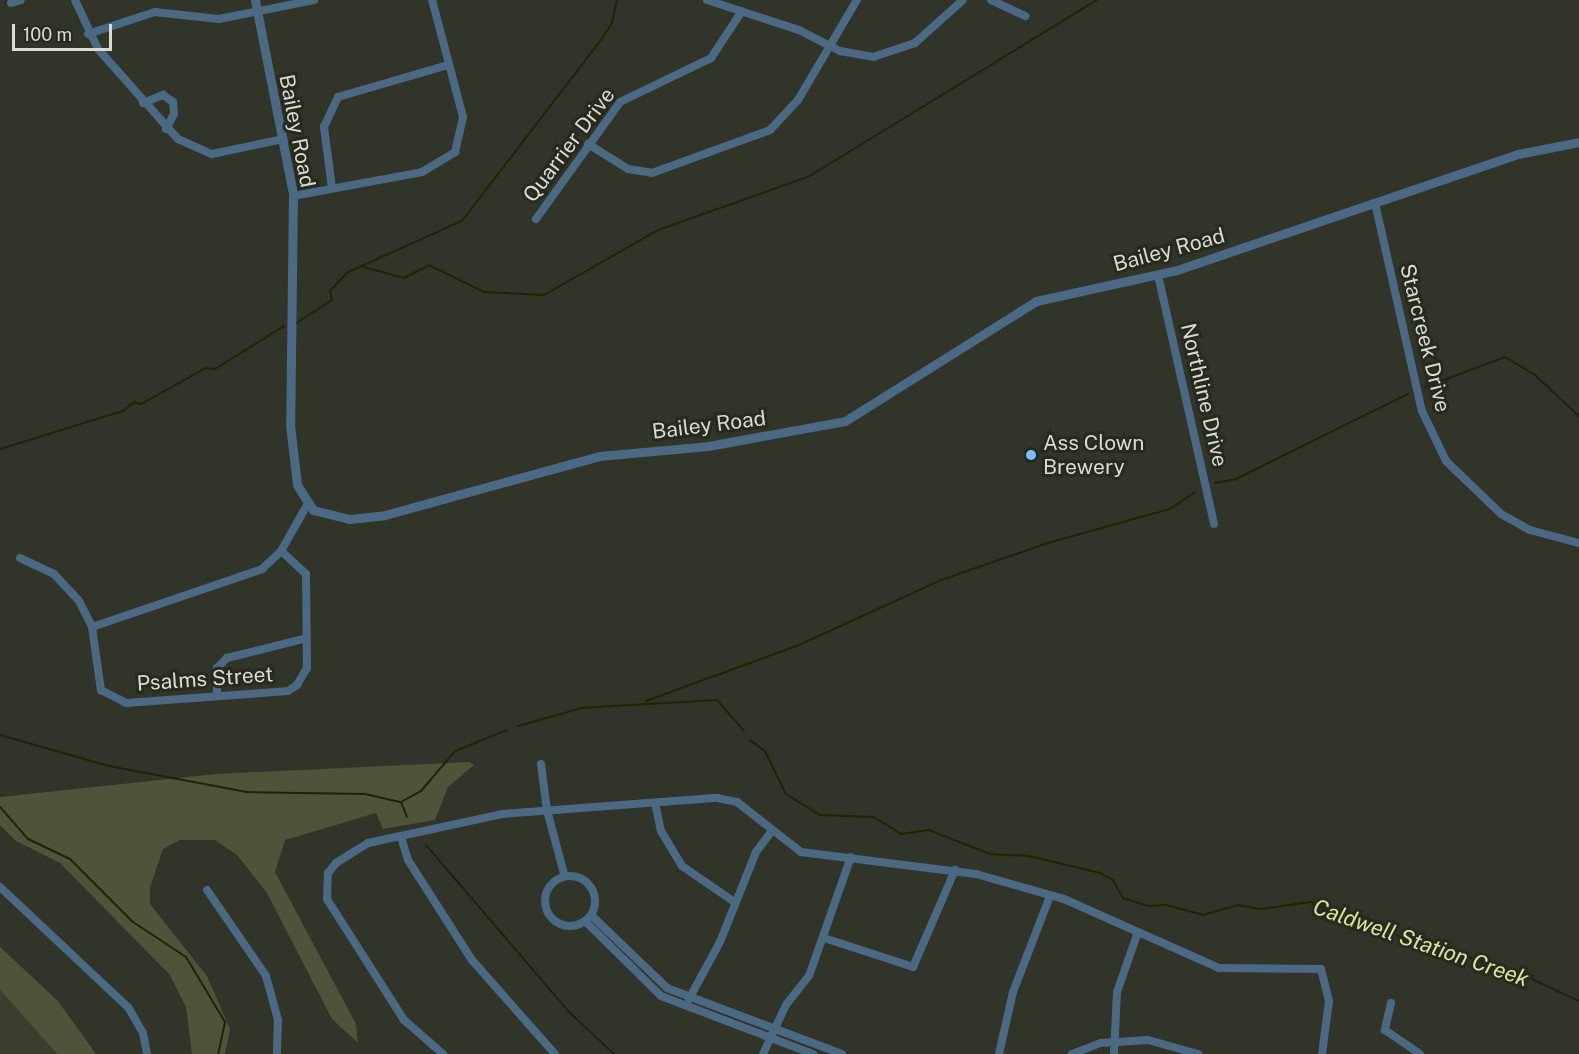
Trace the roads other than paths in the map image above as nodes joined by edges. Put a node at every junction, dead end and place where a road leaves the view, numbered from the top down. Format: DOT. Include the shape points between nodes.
graph roads {
  1 [pos="21,0"];
  2 [pos="75,0"];
  3 [pos="255,0"];
  4 [pos="314,0"];
  5 [pos="432,0"];
  6 [pos="707,0"];
  7 [pos="856,0"];
  8 [pos="962,0"];
  9 [pos="991,0"];
  10 [pos="11,3"];
  11 [pos="742,11"];
  12 [pos="257,14"];
  13 [pos="1026,16"];
  14 [pos="88,34"];
  15 [pos="829,46"];
  16 [pos="448,65"];
  17 [pos="143,103"];
  18 [pos="166,129"];
  19 [pos="283,139"];
  20 [pos="1579,142"];
  21 [pos="588,144"];
  22 [pos="332,188"];
  23 [pos="293,196"];
  24 [pos="1375,203"];
  25 [pos="536,219"];
  26 [pos="1158,274"];
  27 [pos="307,505"];
  28 [pos="1214,524"];
  29 [pos="1579,543"];
  30 [pos="281,551"];
  31 [pos="20,558"];
  32 [pos="92,627"];
  33 [pos="306,639"];
  34 [pos="217,696"];
  35 [pos="541,764"];
  36 [pos="655,803"];
  37 [pos="547,810"];
  38 [pos="772,831"];
  39 [pos="401,837"];
  40 [pos="851,857"];
  41 [pos="954,870"];
  42 [pos="564,874"];
  43 [pos="0,887"];
  44 [pos="207,890"];
  45 [pos="1050,896"];
  46 [pos="735,903"];
  47 [pos="589,918"];
  48 [pos="1137,936"];
  49 [pos="824,938"];
  50 [pos="691,996"];
  51 [pos="1390,1004"];
  52 [pos="685,1006"];
  53 [pos="775,1029"];
  54 [pos="771,1038"];
  55 [pos="1113,1042"];
  56 [pos="147,1054"];
  57 [pos="277,1054"];
  58 [pos="443,1054"];
  59 [pos="555,1054"];
  60 [pos="763,1054"];
  61 [pos="813,1054"];
  62 [pos="842,1054"];
  63 [pos="999,1054"];
  64 [pos="1072,1054"];
  65 [pos="1114,1054"];
  66 [pos="1198,1054"];
  67 [pos="1322,1054"];
  68 [pos="1420,1054"];
  1 -- 10 [label="street"];
  2 -- 14 [label="street"];
  3 -- 12 [label="street, Bailey Road"];
  4 -- 12 [label="street"];
  5 -- 16 [label="street"];
  6 -- 11 [label="street"];
  7 -- 15 [label="street"];
  8 -- 15 [label="street" via="896,52 863,57"];
  9 -- 13 [label="street"];
  11 -- 15 [label="street"];
  11 -- 21 [label="street, Quarrier Drive" via="711,58 632,93"];
  12 -- 14 [label="street" via="219,19 163,11"];
  12 -- 19 [label="street, Bailey Road"];
  14 -- 17 [label="street"];
  15 -- 21 [label="street" via="784,117 741,142 652,173 628,169"];
  16 -- 22 [label="street" via="338,97 324,127"];
  16 -- 22 [label="street" via="464,127 452,157 422,172"];
  17 -- 18 [label="street"];
  17 -- 18 [label="street" via="163,95 173,102 174,114"];
  18 -- 19 [label="street" via="196,150 212,154"];
  19 -- 23 [label="street, Bailey Road"];
  20 -- 24 [label="street, Bailey Road" via="1518,154"];
  21 -- 25 [label="street, Quarrier Drive"];
  22 -- 23 [label="street"];
  23 -- 27 [label="street, Bailey Road" via="290,425 297,485"];
  24 -- 26 [label="street, Bailey Road"];
  24 -- 29 [label="street, Starcreek Drive" via="1422,411 1446,461 1501,514 1530,530"];
  26 -- 27 [label="street, Bailey Road" via="1025,305 870,411 836,424 708,446 591,457 370,518 337,518"];
  26 -- 28 [label="street, Northline Drive"];
  27 -- 30 [label="street"];
  30 -- 32 [label="street" via="262,569"];
  30 -- 33 [label="street, Psalms Street" via="306,574"];
  31 -- 32 [label="street, Psalms Street" via="68,586"];
  32 -- 34 [label="street, Psalms Street" via="97,681 108,698 126,703"];
  33 -- 34 [label="street" via="227,658 217,668"];
  33 -- 34 [label="street, Psalms Street" via="307,668 297,685"];
  35 -- 37 [label="street"];
  36 -- 37 [label="street"];
  36 -- 38 [label="street" via="728,799"];
  36 -- 46 [label="street" via="661,831 682,867"];
  37 -- 39 [label="street"];
  37 -- 42 [label="street"];
  38 -- 40 [label="street" via="801,852"];
  38 -- 46 [label="street" via="756,852"];
  39 -- 58 [label="street" via="368,843 336,863 328,873 327,899 404,1020"];
  39 -- 59 [label="street" via="408,860 472,960"];
  40 -- 41 [label="street"];
  40 -- 49 [label="street"];
  41 -- 45 [label="street"];
  41 -- 49 [label="street" via="913,967"];
  42 -- 47 [label="street" via="589,885 595,905"];
  42 -- 47 [label="street" via="550,884 547,912 561,924"];
  43 -- 56 [label="street" via="129,1007 143,1033"];
  44 -- 57 [label="street" via="266,976 278,1020"];
  45 -- 48 [label="street"];
  45 -- 63 [label="street" via="1013,992"];
  46 -- 50 [label="street"];
  47 -- 50 [label="street" via="659,981"];
  47 -- 52 [label="street" via="650,987"];
  48 -- 55 [label="street" via="1117,992"];
  48 -- 67 [label="street" via="1219,968 1324,973 1329,1001"];
  49 -- 53 [label="street" via="809,976"];
  50 -- 52 [label="street"];
  50 -- 53 [label="street"];
  51 -- 68 [label="street" via="1385,1030"];
  52 -- 54 [label="street"];
  53 -- 54 [label="street"];
  53 -- 62 [label="street"];
  54 -- 60 [label="street"];
  54 -- 61 [label="street"];
  55 -- 64 [label="street"];
  55 -- 65 [label="street"];
  55 -- 66 [label="street" via="1165,1042"];
}
